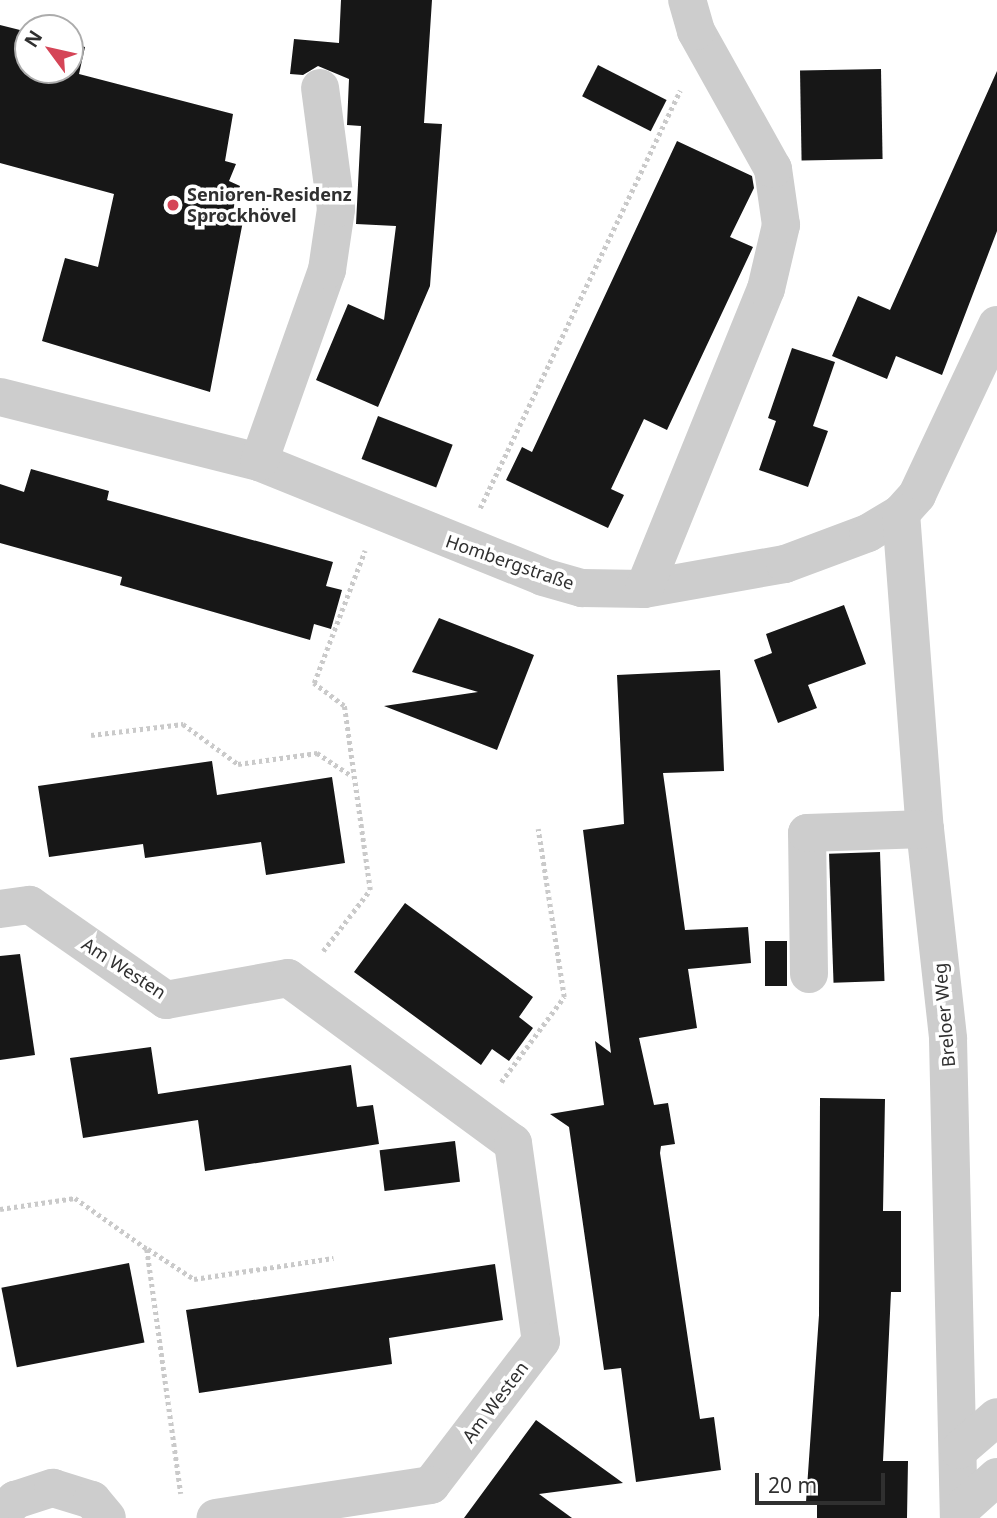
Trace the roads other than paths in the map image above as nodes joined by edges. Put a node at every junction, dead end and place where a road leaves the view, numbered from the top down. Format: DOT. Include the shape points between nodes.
graph roads {
  1 [pos="662,0"];
  2 [pos="695,24"];
  3 [pos="320,88"];
  4 [pos="997,325"];
  5 [pos="0,397"];
  6 [pos="260,462"];
  7 [pos="901,513"];
  8 [pos="644,589"];
  9 [pos="925,829"];
  10 [pos="0,909"];
  11 [pos="809,974"];
  12 [pos="997,1417"];
  13 [pos="959,1450"];
  14 [pos="997,1477"];
  15 [pos="199,1511"];
  16 [pos="959,1514"];
  17 [pos="0,1517"];
  18 [pos="107,1518"];
  1 -- 2 [label="street"];
  2 -- 8 [label="street" via="773,169 781,225 766,289"];
  3 -- 6 [label="street" via="336,209 327,270"];
  4 -- 7 [label="street, Hombergstraße" via="917,495"];
  5 -- 6 [label="street, Hombergstraße"];
  6 -- 8 [label="street, Hombergstraße" via="461,547 582,587"];
  7 -- 8 [label="street, Hombergstraße" via="868,533 785,564"];
  7 -- 9 [label="street, Breloer Weg"];
  9 -- 11 [label="street" via="807,833"];
  9 -- 13 [label="street, Breloer Weg" via="948,1039"];
  10 -- 15 [label="street, Am Westen" via="30,905 166,1000 288,978 513,1143 541,1341 431,1485"];
  12 -- 13 [label="street"];
  13 -- 16 [label="street, Breloer Weg"];
  14 -- 16 [label="street"];
  17 -- 18 [label="street" via="15,1500 53,1488 92,1500"];
}
